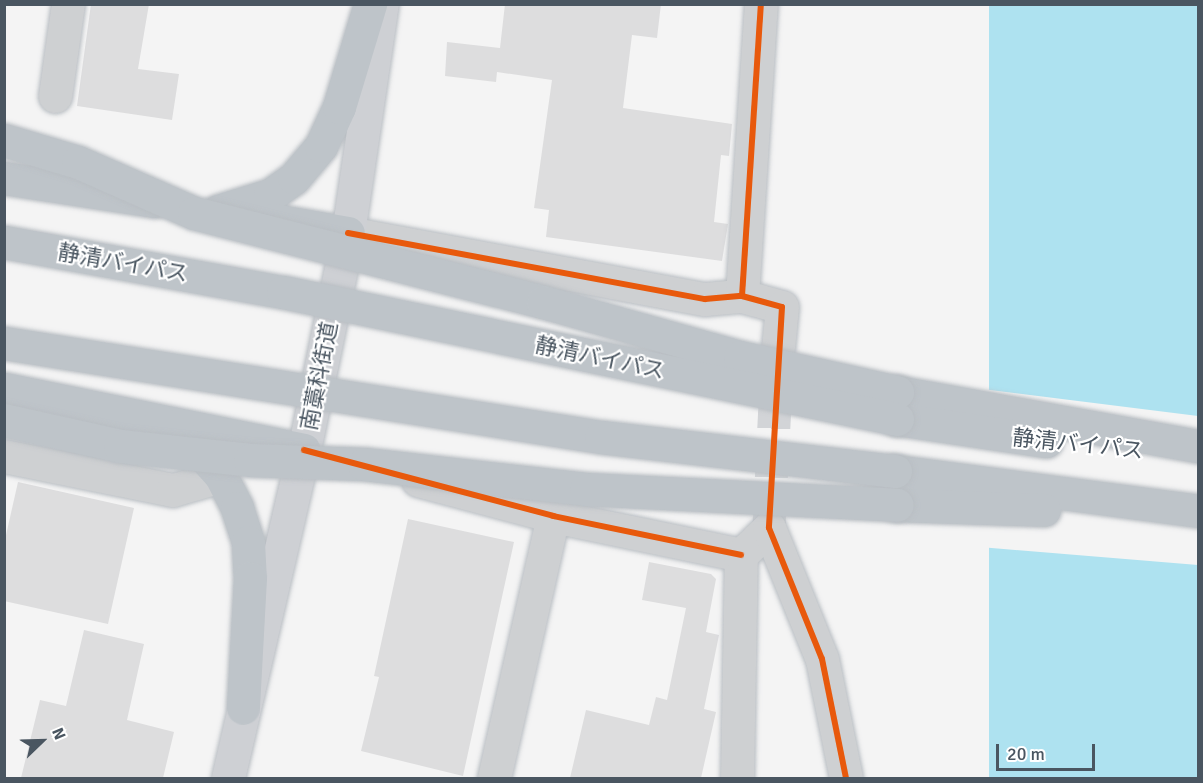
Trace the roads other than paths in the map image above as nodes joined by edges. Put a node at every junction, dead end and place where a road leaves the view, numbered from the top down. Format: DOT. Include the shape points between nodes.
graph roads {
  1 [pos="68,4"];
  2 [pos="370,4"];
  3 [pos="382,4"];
  4 [pos="761,4"];
  5 [pos="55,96"];
  6 [pos="4,140"];
  7 [pos="4,178"];
  8 [pos="218,211"];
  9 [pos="348,233"];
  10 [pos="4,242"];
  11 [pos="742,296"];
  12 [pos="4,343"];
  13 [pos="778,348"];
  14 [pos="4,389"];
  15 [pos="4,420"];
  16 [pos="160,422"];
  17 [pos="1198,446"];
  18 [pos="304,450"];
  19 [pos="1198,454"];
  20 [pos="4,456"];
  21 [pos="221,476"];
  22 [pos="1198,513"];
  23 [pos="553,516"];
  24 [pos="741,555"];
  25 [pos="243,708"];
  26 [pos="228,778"];
  27 [pos="494,778"];
  28 [pos="737,778"];
  29 [pos="846,778"];
  1 -- 5 [label="street"];
  2 -- 8 [label="highway" via="339,107 321,146 294,178 270,195"];
  3 -- 9 [label="main road, 南藁科街道"];
  4 -- 11 [label="street"];
  6 -- 17 [label="highway, bridge" via="78,162 194,213 740,357 897,392"];
  7 -- 8 [label="highway"];
  8 -- 9 [label="highway"];
  9 -- 11 [label="street" via="705,299"];
  9 -- 18 [label="main road, 南藁科街道"];
  10 -- 19 [label="highway, 静清バイパス, bridge" via="283,292 897,419 1041,440"];
  11 -- 13 [label="street" via="782,307"];
  12 -- 22 [label="highway, bridge" via="601,437"];
  14 -- 16 [label="highway"];
  15 -- 22 [label="highway, bridge" via="120,446 250,460 364,464 586,489 897,505"];
  16 -- 18 [label="highway"];
  16 -- 21 [label="highway" via="195,447"];
  18 -- 23 [label="street"];
  18 -- 25 [label="main road, 南藁科街道"];
  20 -- 21 [label="street" via="173,490"];
  21 -- 25 [label="highway" via="248,542 250,578"];
  23 -- 24 [label="street"];
  23 -- 27 [label="street"];
  24 -- 28 [label="street"];
  24 -- 29 [label="street" via="769,528 822,659"];
  25 -- 26 [label="main road, 南藁科街道"];
}
